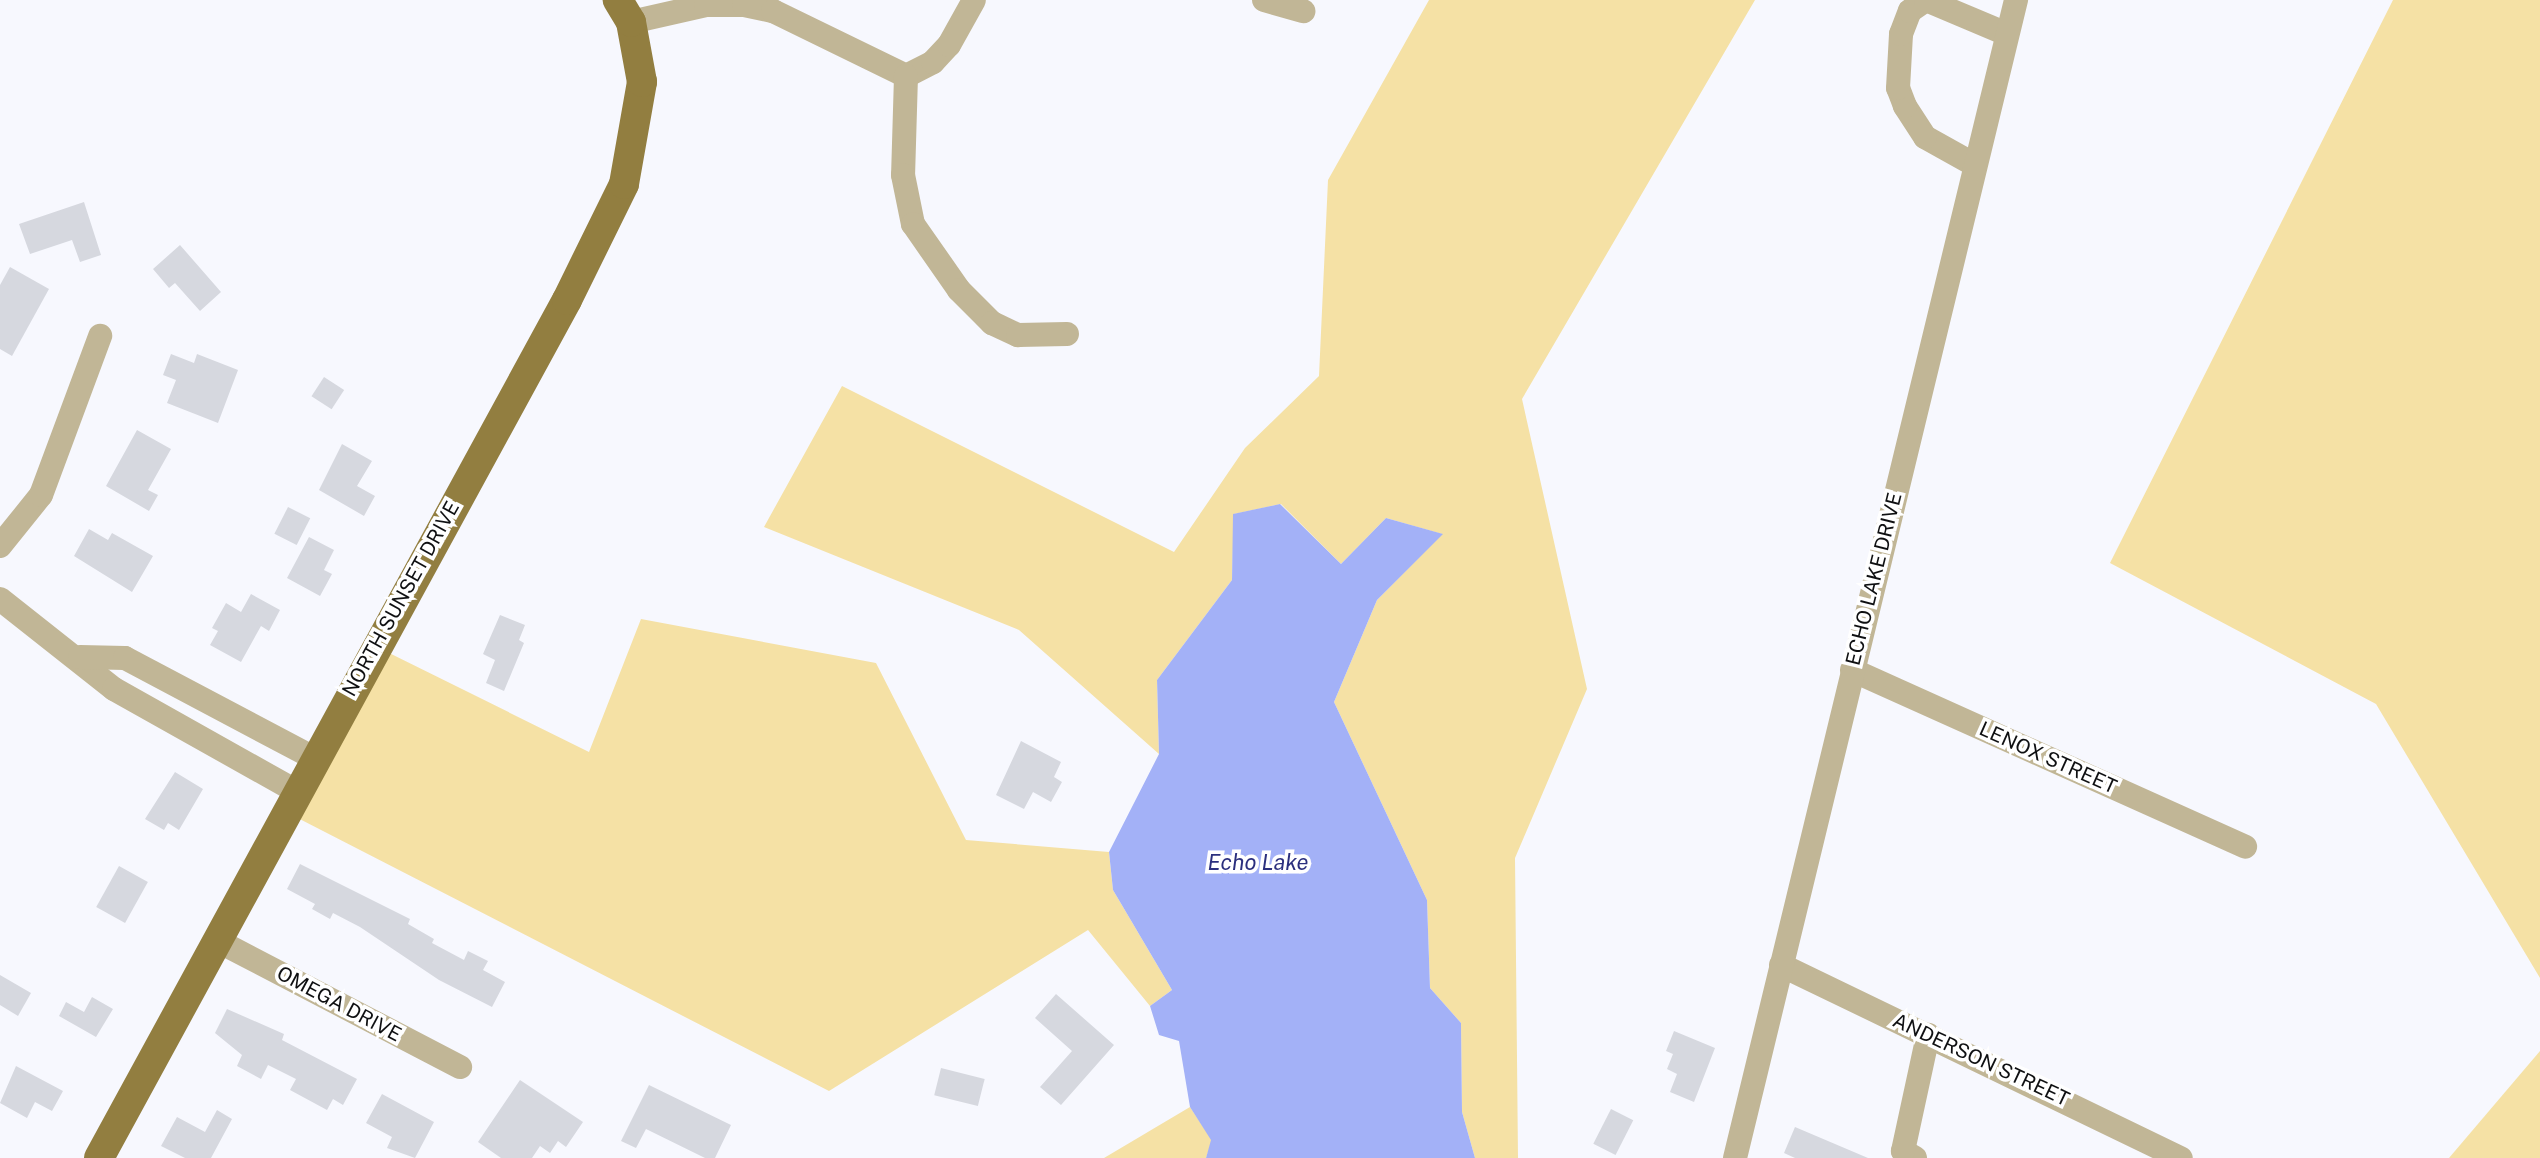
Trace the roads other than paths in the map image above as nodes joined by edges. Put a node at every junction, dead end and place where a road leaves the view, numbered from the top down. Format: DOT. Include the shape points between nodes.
graph roads {
  1 [pos="974,0"];
  2 [pos="1264,0"];
  3 [pos="2016,0"];
  4 [pos="624,11"];
  5 [pos="1303,11"];
  6 [pos="2007,34"];
  7 [pos="906,76"];
  8 [pos="1975,165"];
  9 [pos="1067,334"];
  10 [pos="100,336"];
  11 [pos="0,546"];
  12 [pos="0,599"];
  13 [pos="80,657"];
  14 [pos="1852,670"];
  15 [pos="314,758"];
  16 [pos="296,791"];
  17 [pos="2245,847"];
  18 [pos="218,941"];
  19 [pos="1781,965"];
  20 [pos="1928,1035"];
  21 [pos="460,1067"];
  22 [pos="99,1158"];
  23 [pos="1735,1158"];
  24 [pos="1915,1158"];
  25 [pos="2181,1158"];
  1 -- 7 [label="street" via="949,45 933,62"];
  2 -- 5 [label="street"];
  3 -- 6 [label="street, ECHO LAKE DRIVE"];
  4 -- 7 [label="street" via="706,5 773,11"];
  4 -- 15 [label="main road, NORTH SUNSET DRIVE" via="642,82 624,184 567,300"];
  6 -- 8 [label="street, ECHO LAKE DRIVE"];
  6 -- 8 [label="street" via="1926,0 1910,11 1901,34 1898,88 1905,106 1925,137"];
  7 -- 9 [label="street" via="903,175 913,224 959,290 992,323 1018,335"];
  8 -- 14 [label="street, ECHO LAKE DRIVE"];
  10 -- 11 [label="street" via="41,495"];
  12 -- 13 [label="street"];
  13 -- 15 [label="street" via="125,658"];
  13 -- 16 [label="street" via="114,689"];
  14 -- 17 [label="street, LENOX STREET"];
  14 -- 19 [label="street, ECHO LAKE DRIVE"];
  15 -- 16 [label="main road, NORTH SUNSET DRIVE"];
  16 -- 18 [label="main road, NORTH SUNSET DRIVE"];
  18 -- 21 [label="street, OMEGA DRIVE"];
  18 -- 22 [label="main road, NORTH SUNSET DRIVE"];
  19 -- 20 [label="street, ANDERSON STREET"];
  19 -- 23 [label="street, ECHO LAKE DRIVE"];
  20 -- 24 [label="street" via="1903,1151"];
  20 -- 25 [label="street, ANDERSON STREET"];
}
